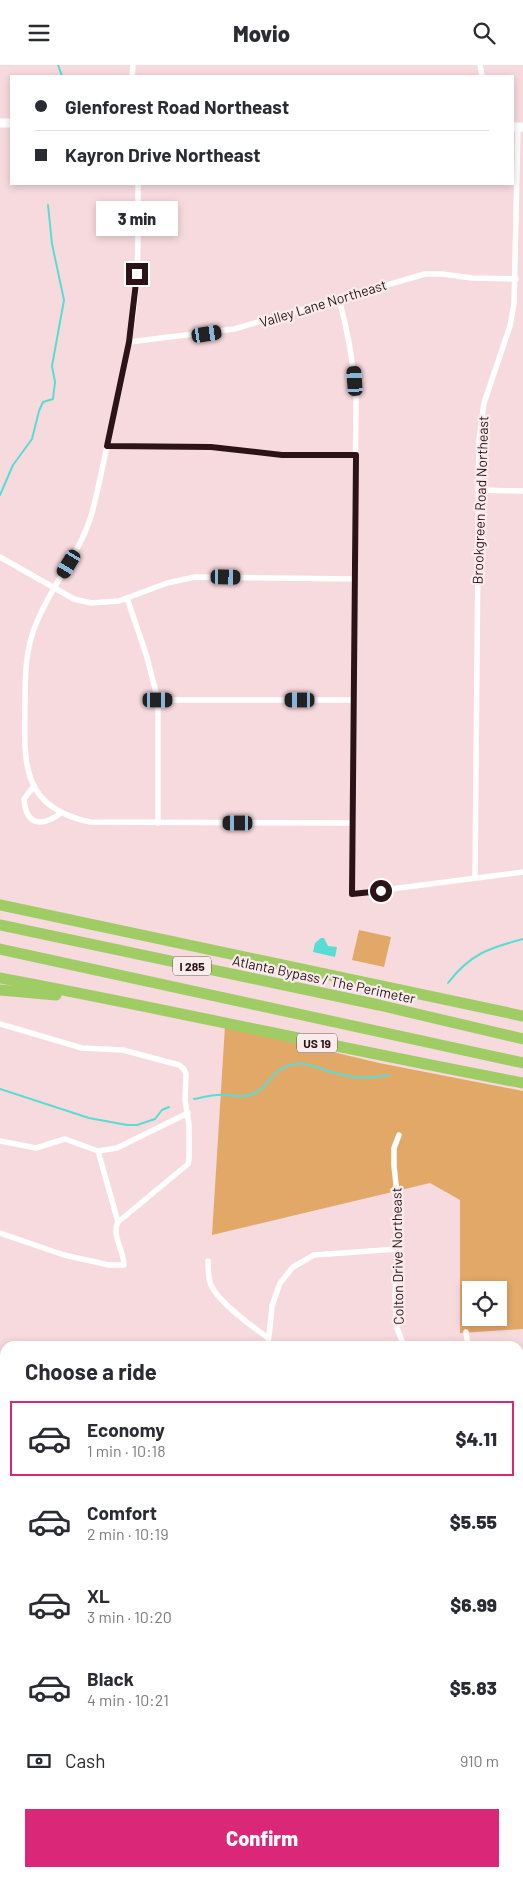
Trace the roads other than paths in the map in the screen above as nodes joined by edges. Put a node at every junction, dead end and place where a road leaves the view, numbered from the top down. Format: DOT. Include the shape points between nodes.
graph roads {
  1 [pos="518,127"];
  2 [pos="138,185"];
  3 [pos="520,223"];
  4 [pos="516,279"];
  5 [pos="339,299"];
  6 [pos="129,342"];
  7 [pos="107,446"];
  8 [pos="356,455"];
  9 [pos="478,490"];
  10 [pos="523,491"];
  11 [pos="0,557"];
  12 [pos="355,579"];
  13 [pos="55,588"];
  14 [pos="127,598"];
  15 [pos="158,700"];
  16 [pos="354,700"];
  17 [pos="34,786"];
  18 [pos="61,813"];
  19 [pos="158,823"];
  20 [pos="352,823"];
  21 [pos="523,872"];
  22 [pos="475,878"];
  23 [pos="0,905"];
  24 [pos="0,925"];
  25 [pos="0,949"];
  26 [pos="0,953"];
  27 [pos="30,956"];
  28 [pos="0,978"];
  29 [pos="0,991"];
  30 [pos="112,999"];
  31 [pos="523,1016"];
  32 [pos="0,1024"];
  33 [pos="523,1039"];
  34 [pos="523,1063"];
  35 [pos="523,1083"];
  36 [pos="188,1113"];
  37 [pos="399,1135"];
  38 [pos="0,1141"];
  39 [pos="98,1151"];
  40 [pos="118,1223"];
  41 [pos="0,1233"];
  42 [pos="398,1249"];
  43 [pos="208,1261"];
  44 [pos="466,1331"];
  45 [pos="268,1338"];
  46 [pos="402,1341"];
  47 [pos="467,1341"];
  1 -- 3 [label="street, Brookgreen Road Northeast"];
  2 -- 6 [label="street" via="137,274"];
  3 -- 4 [label="street, Brookgreen Road Northeast"];
  4 -- 5 [label="street, Valley Lane Northeast" via="426,274"];
  4 -- 9 [label="street, Brookgreen Road Northeast" via="510,325 482,415"];
  5 -- 6 [label="street, Valley Lane Northeast" via="234,329"];
  5 -- 8 [label="street" via="354,367"];
  6 -- 7 [label="street"];
  7 -- 8 [label="street" via="211,447 282,455"];
  7 -- 13 [label="street" via="87,529"];
  8 -- 12 [label="street"];
  9 -- 10 [label="street"];
  9 -- 22 [label="street, Brookgreen Road Northeast"];
  11 -- 13 [label="street"];
  12 -- 14 [label="street" via="195,577 167,583"];
  12 -- 16 [label="street"];
  13 -- 14 [label="street" via="74,599 91,603 110,603"];
  13 -- 17 [label="street" via="35,625 26,665 24,755"];
  14 -- 15 [label="street"];
  15 -- 16 [label="street"];
  15 -- 19 [label="street"];
  16 -- 20 [label="street"];
  17 -- 18 [label="street" via="45,801"];
  17 -- 18 [label="street" via="24,799 25,810 32,819 50,821"];
  18 -- 19 [label="street" via="90,822"];
  19 -- 20 [label="street"];
  20 -- 22 [label="street" via="352,894"];
  21 -- 22 [label="street"];
  23 -- 31 [label="highway"];
  24 -- 33 [label="highway, Atlanta Bypass / The Perimeter / I 285" via="379,1005"];
  25 -- 27 [label="highway, I 285"];
  26 -- 27 [label="highway"];
  27 -- 34 [label="highway, I 285"];
  28 -- 30 [label="highway"];
  29 -- 30 [label="highway"];
  30 -- 35 [label="highway, US 19"];
  32 -- 36 [label="street" via="82,1048 123,1050 178,1065 186,1074"];
  36 -- 39 [label="street" via="117,1148"];
  36 -- 40 [label="street" via="188,1164"];
  37 -- 42 [label="street, Colton Drive Northeast" via="394,1148"];
  38 -- 39 [label="street" via="36,1148 65,1139"];
  39 -- 40 [label="street"];
  40 -- 41 [label="street" via="115,1231 124,1265 117,1266 64,1255"];
  42 -- 45 [label="street" via="314,1255 293,1267 280,1283 272,1306"];
  42 -- 46 [label="street, Colton Drive Northeast" via="395,1296 397,1329"];
  43 -- 45 [label="street" via="212,1287 247,1323"];
  44 -- 47 [label="street"];
}
